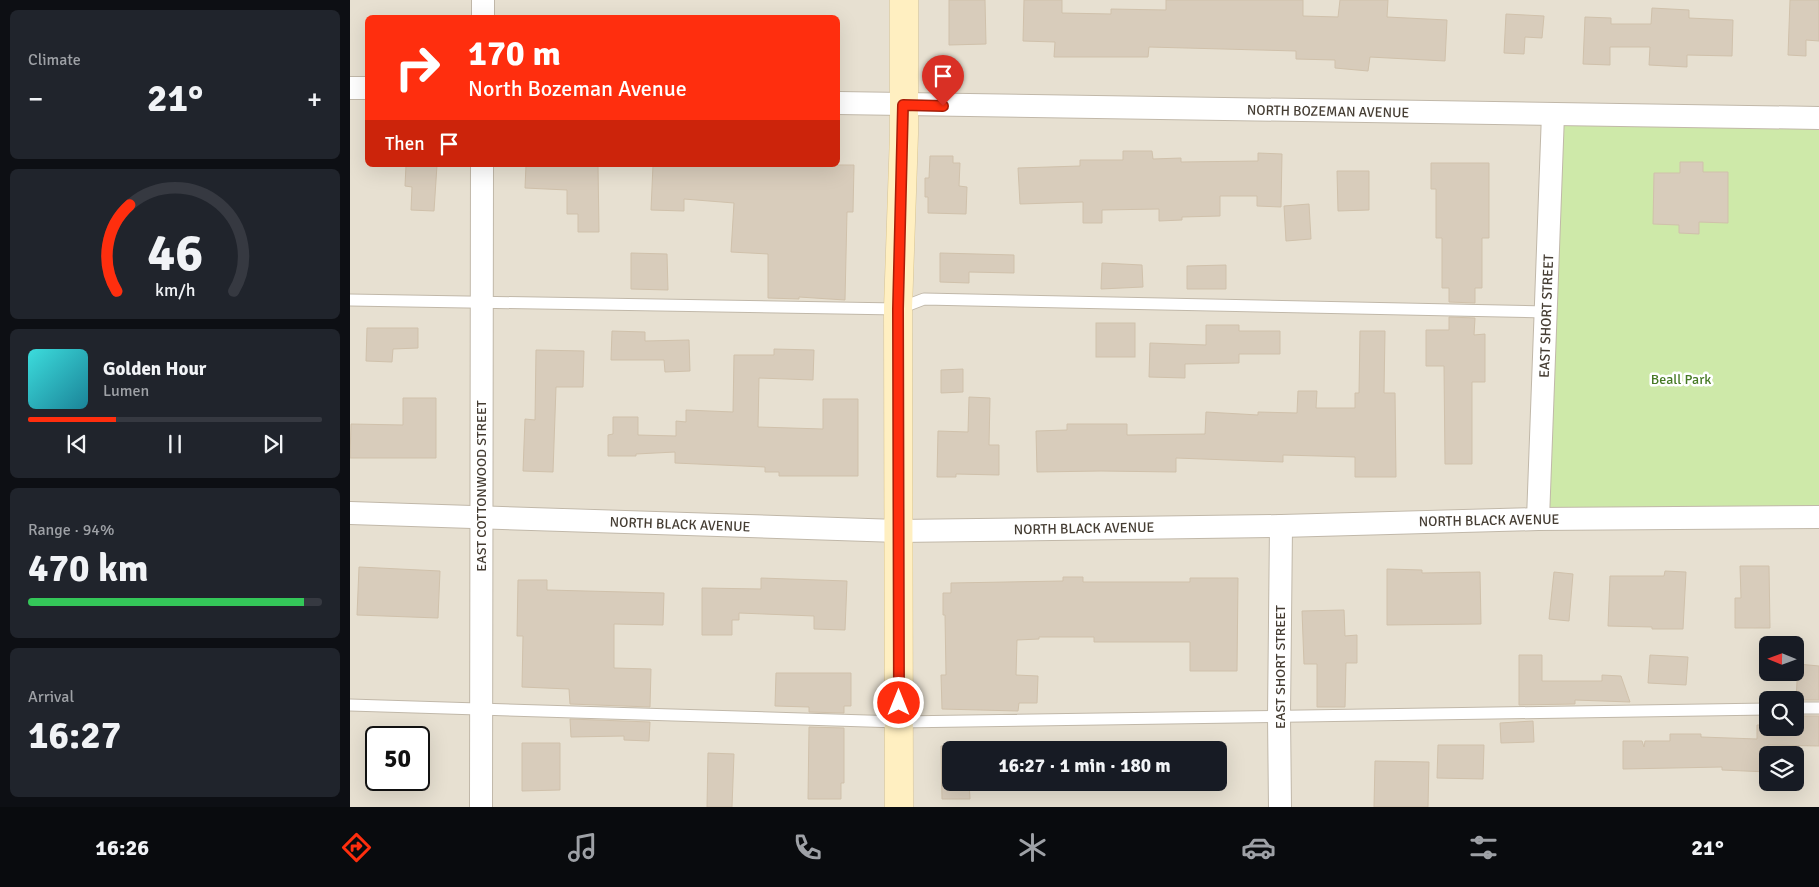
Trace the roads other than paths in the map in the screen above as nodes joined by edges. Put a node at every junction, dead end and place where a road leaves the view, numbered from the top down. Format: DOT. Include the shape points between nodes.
graph roads {
  1 [pos="483,0"];
  2 [pos="904,0"];
  3 [pos="483,15"];
  4 [pos="350,88"];
  5 [pos="365,88"];
  6 [pos="840,103"];
  7 [pos="903,105"];
  8 [pos="1553,114"];
  9 [pos="1819,118"];
  10 [pos="482,167"];
  11 [pos="350,300"];
  12 [pos="482,304"];
  13 [pos="898,309"];
  14 [pos="1546,312"];
  15 [pos="350,513"];
  16 [pos="1819,517"];
  17 [pos="481,518"];
  18 [pos="1538,518"];
  19 [pos="1281,526"];
  20 [pos="898,530"];
  21 [pos="350,705"];
  22 [pos="1804,708"];
  23 [pos="1819,708"];
  24 [pos="481,709"];
  25 [pos="1759,709"];
  26 [pos="1279,716"];
  27 [pos="899,722"];
  28 [pos="480,807"];
  29 [pos="899,807"];
  30 [pos="1280,807"];
  1 -- 3 [label="street"];
  2 -- 7 [label="main road"];
  4 -- 5 [label="street"];
  6 -- 7 [label="street, NORTH BOZEMAN AVENUE"];
  7 -- 8 [label="street, NORTH BOZEMAN AVENUE"];
  7 -- 13 [label="main road"];
  8 -- 9 [label="street, NORTH BOZEMAN AVENUE"];
  8 -- 14 [label="street, EAST SHORT STREET"];
  10 -- 12 [label="street, EAST COTTONWOOD STREET"];
  11 -- 12 [label="lane"];
  12 -- 13 [label="lane"];
  12 -- 17 [label="street, EAST COTTONWOOD STREET"];
  13 -- 14 [label="lane" via="924,299"];
  13 -- 20 [label="main road"];
  14 -- 18 [label="street, EAST SHORT STREET"];
  15 -- 17 [label="street, NORTH BLACK AVENUE"];
  16 -- 18 [label="street, NORTH BLACK AVENUE"];
  17 -- 20 [label="street, NORTH BLACK AVENUE"];
  17 -- 24 [label="street, EAST COTTONWOOD STREET"];
  18 -- 19 [label="street, NORTH BLACK AVENUE"];
  19 -- 20 [label="street, NORTH BLACK AVENUE"];
  19 -- 26 [label="street, EAST SHORT STREET"];
  20 -- 27 [label="main road"];
  21 -- 24 [label="lane"];
  22 -- 23 [label="lane"];
  24 -- 27 [label="lane"];
  24 -- 28 [label="street, EAST COTTONWOOD STREET"];
  25 -- 26 [label="lane"];
  26 -- 27 [label="lane"];
  26 -- 30 [label="street, EAST SHORT STREET"];
  27 -- 29 [label="main road"];
}
